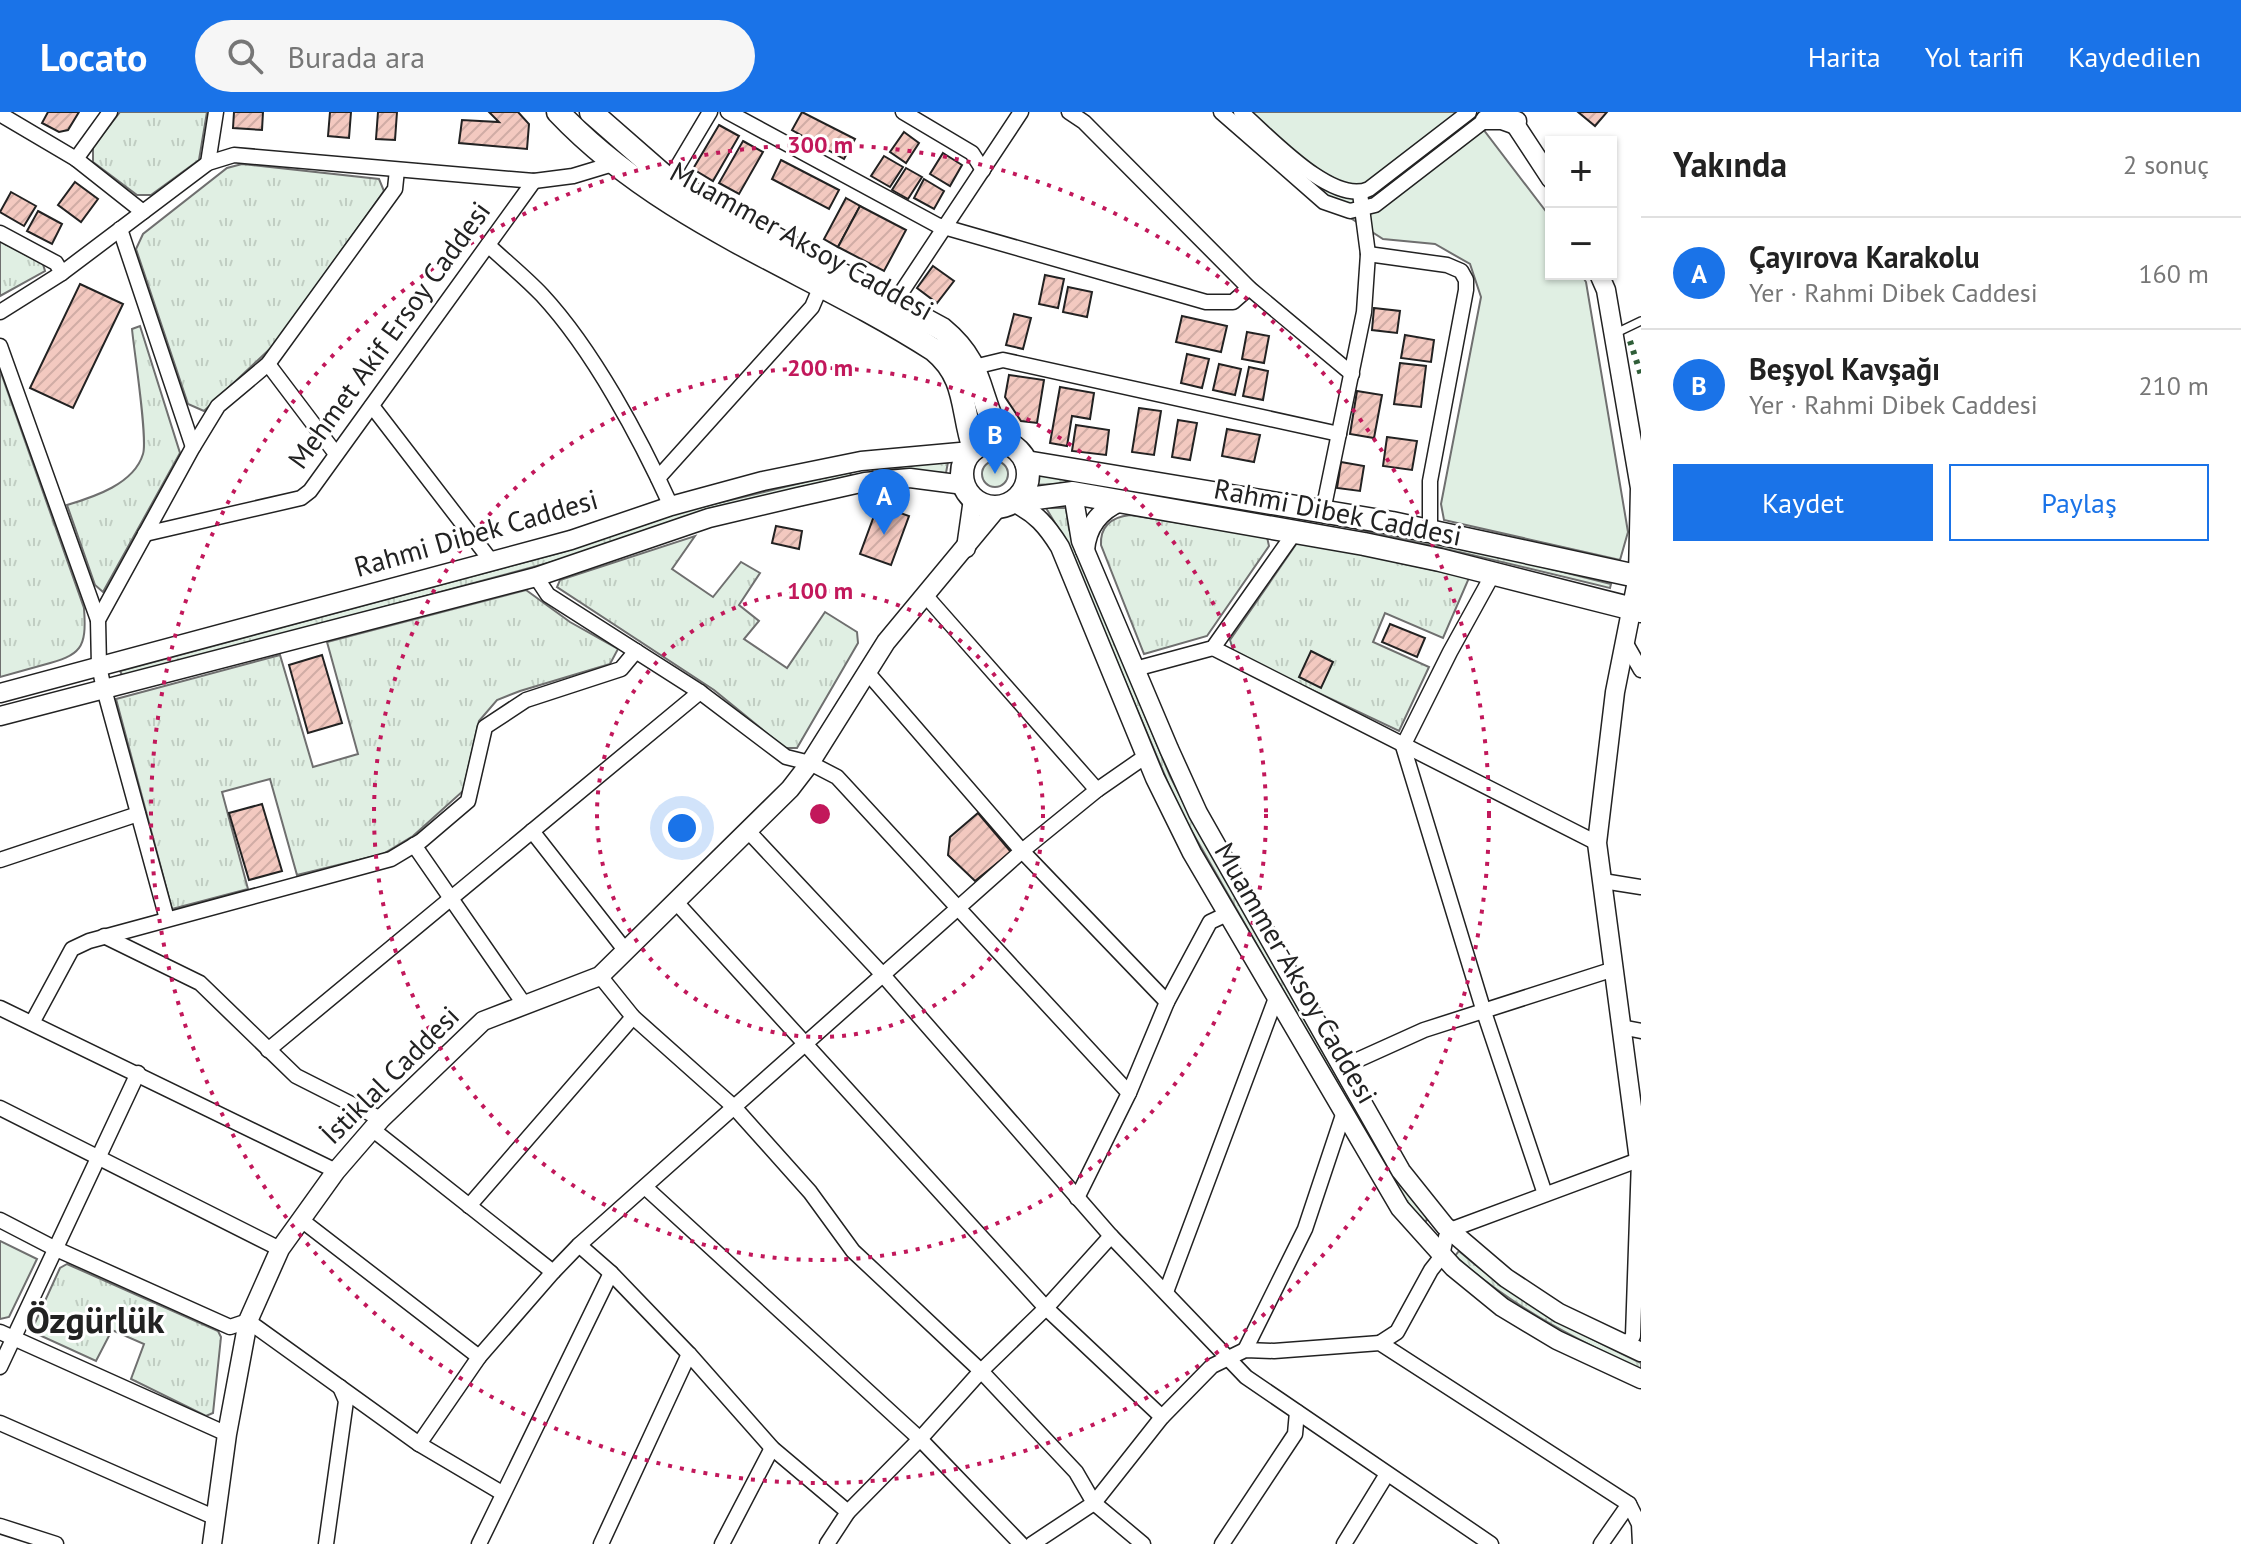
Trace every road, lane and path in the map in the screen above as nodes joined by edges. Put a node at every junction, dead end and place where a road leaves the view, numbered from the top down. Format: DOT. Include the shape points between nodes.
graph roads {
  1 [pos="110,112"];
  2 [pos="216,112"];
  3 [pos="558,112"];
  4 [pos="591,112"];
  5 [pos="710,112"];
  6 [pos="728,112"];
  7 [pos="903,112"];
  8 [pos="1021,112"];
  9 [pos="1069,112"];
  10 [pos="1221,112"];
  11 [pos="1241,112"];
  12 [pos="0,114"];
  13 [pos="1483,115"];
  14 [pos="1514,116"];
  15 [pos="76,159"];
  16 [pos="208,163"];
  17 [pos="616,163"];
  18 [pos="1545,169"];
  19 [pos="397,170"];
  20 [pos="983,170"];
  21 [pos="670,179"];
  22 [pos="534,181"];
  23 [pos="1360,193"];
  24 [pos="1363,210"];
  25 [pos="143,212"];
  26 [pos="945,227"];
  27 [pos="120,229"];
  28 [pos="0,233"];
  29 [pos="488,245"];
  30 [pos="1368,254"];
  31 [pos="62,273"];
  32 [pos="1602,280"];
  33 [pos="821,286"];
  34 [pos="1249,288"];
  35 [pos="895,302"];
  36 [pos="0,312"];
  37 [pos="1641,321"];
  38 [pos="1614,334"];
  39 [pos="0,346"];
  40 [pos="268,364"];
  41 [pos="974,367"];
  42 [pos="1352,374"];
  43 [pos="372,406"];
  44 [pos="1339,434"];
  45 [pos="1632,441"];
  46 [pos="1003,442"];
  47 [pos="193,447"];
  48 [pos="972,450"];
  49 [pos="336,454"];
  50 [pos="1641,461"];
  51 [pos="1026,462"];
  52 [pos="658,478"];
  53 [pos="1070,482"];
  54 [pos="968,492"];
  55 [pos="1011,501"];
  56 [pos="1120,502"];
  57 [pos="671,506"];
  58 [pos="1323,511"];
  59 [pos="1430,531"];
  60 [pos="1295,532"];
  61 [pos="145,534"];
  62 [pos="966,548"];
  63 [pos="1085,550"];
  64 [pos="492,562"];
  65 [pos="1493,574"];
  66 [pos="536,577"];
  67 [pos="1639,577"];
  68 [pos="925,595"];
  69 [pos="1636,610"];
  70 [pos="98,620"];
  71 [pos="1625,642"];
  72 [pos="1213,648"];
  73 [pos="636,651"];
  74 [pos="99,666"];
  75 [pos="1135,669"];
  76 [pos="1641,670"];
  77 [pos="867,672"];
  78 [pos="104,689"];
  79 [pos="700,692"];
  80 [pos="0,693"];
  81 [pos="0,716"];
  82 [pos="1403,746"];
  83 [pos="1146,756"];
  84 [pos="810,763"];
  85 [pos="1097,790"];
  86 [pos="138,814"];
  87 [pos="532,831"];
  88 [pos="748,831"];
  89 [pos="1597,843"];
  90 [pos="414,845"];
  91 [pos="1022,851"];
  92 [pos="0,860"];
  93 [pos="1603,881"];
  94 [pos="1641,887"];
  95 [pos="451,898"];
  96 [pos="675,901"];
  97 [pos="957,909"];
  98 [pos="1227,914"];
  99 [pos="167,919"];
  100 [pos="104,936"];
  101 [pos="625,950"];
  102 [pos="1614,969"];
  103 [pos="883,975"];
  104 [pos="600,976"];
  105 [pos="1276,998"];
  106 [pos="1167,1002"];
  107 [pos="524,1004"];
  108 [pos="0,1008"];
  109 [pos="1484,1012"];
  110 [pos="633,1017"];
  111 [pos="32,1023"];
  112 [pos="1621,1027"];
  113 [pos="1641,1031"];
  114 [pos="804,1045"];
  115 [pos="268,1050"];
  116 [pos="1342,1067"];
  117 [pos="138,1073"];
  118 [pos="1129,1093"];
  119 [pos="734,1107"];
  120 [pos="0,1108"];
  121 [pos="1343,1115"];
  122 [pos="377,1124"];
  123 [pos="98,1156"];
  124 [pos="1640,1159"];
  125 [pos="336,1171"];
  126 [pos="645,1187"];
  127 [pos="1545,1194"];
  128 [pos="1077,1198"];
  129 [pos="469,1206"];
  130 [pos="300,1219"];
  131 [pos="0,1220"];
  132 [pos="1450,1230"];
  133 [pos="1111,1236"];
  134 [pos="579,1245"];
  135 [pos="54,1248"];
  136 [pos="280,1249"];
  137 [pos="1442,1256"];
  138 [pos="1638,1260"];
  139 [pos="553,1272"];
  140 [pos="611,1273"];
  141 [pos="1166,1292"];
  142 [pos="1046,1308"];
  143 [pos="248,1321"];
  144 [pos="0,1332"];
  145 [pos="15,1339"];
  146 [pos="1380,1343"];
  147 [pos="1634,1348"];
  148 [pos="1245,1350"];
  149 [pos="689,1354"];
  150 [pos="479,1357"];
  151 [pos="1227,1358"];
  152 [pos="0,1367"];
  153 [pos="981,1371"];
  154 [pos="1641,1379"];
  155 [pos="338,1384"];
  156 [pos="1297,1412"];
  157 [pos="1162,1417"];
  158 [pos="0,1423"];
  159 [pos="227,1434"];
  160 [pos="920,1439"];
  161 [pos="419,1444"];
  162 [pos="772,1448"];
  163 [pos="1387,1474"];
  164 [pos="502,1493"];
  165 [pos="1094,1503"];
  166 [pos="1629,1504"];
  167 [pos="848,1512"];
  168 [pos="216,1518"];
  169 [pos="0,1526"];
  170 [pos="1473,1539"];
  171 [pos="56,1544"];
  172 [pos="212,1544"];
  173 [pos="326,1544"];
  174 [pos="479,1544"];
  175 [pos="601,1544"];
  176 [pos="722,1544"];
  177 [pos="827,1544"];
  178 [pos="1021,1544"];
  179 [pos="1032,1544"];
  180 [pos="1142,1544"];
  181 [pos="1222,1544"];
  182 [pos="1344,1544"];
  183 [pos="1491,1544"];
  184 [pos="1601,1544"];
  185 [pos="1640,1544"];
  1 -- 15 [label="street"];
  2 -- 16 [label="street"];
  3 -- 17 [label="main road, Muammer Aksoy Caddesi"];
  4 -- 21 [label="main road"];
  5 -- 21 [label="street"];
  6 -- 26 [label="street"];
  7 -- 20 [label="street" via="972,153"];
  8 -- 20 [label="street"];
  9 -- 34 [label="street"];
  10 -- 24 [label="street" via="1324,202"];
  11 -- 23 [label="street" via="1322,181"];
  12 -- 15 [label="street"];
  13 -- 14 [label="main road" via="1502,120"];
  13 -- 23 [label="street"];
  13 -- 24 [label="street"];
  14 -- 18 [label="main road"];
  15 -- 25 [label="street"];
  16 -- 19 [label="street" via="234,155"];
  16 -- 25 [label="street"];
  17 -- 22 [label="street"];
  17 -- 33 [label="main road, Muammer Aksoy Caddesi" via="683,213"];
  19 -- 22 [label="street"];
  19 -- 40 [label="street" via="395,189"];
  20 -- 26 [label="street"];
  21 -- 35 [label="main road"];
  22 -- 29 [label="street, Mehmet Akif Ersoy Caddesi"];
  23 -- 24 [label="street"];
  24 -- 30 [label="street"];
  25 -- 27 [label="street"];
  26 -- 34 [label="street" via="1206,302 1233,302"];
  26 -- 35 [label="street"];
  27 -- 31 [label="street"];
  27 -- 47 [label="street"];
  28 -- 31 [label="street" via="56,263"];
  29 -- 43 [label="street, Mehmet Akif Ersoy Caddesi"];
  29 -- 52 [label="street" via="570,331"];
  30 -- 42 [label="street"];
  30 -- 59 [label="street" via="1447,265 1466,280 1430,481"];
  31 -- 36 [label="street"];
  32 -- 38 [label="main road"];
  33 -- 48 [label="main road, Muammer Aksoy Caddesi" via="945,358 963,394"];
  33 -- 52 [label="street" via="812,307"];
  34 -- 42 [label="street"];
  35 -- 41 [label="main road" via="942,329"];
  37 -- 38 [label="lane"];
  38 -- 45 [label="main road"];
  39 -- 70 [label="street"];
  40 -- 47 [label="street" via="218,406"];
  40 -- 49 [label="street"];
  41 -- 44 [label="street" via="1003,360"];
  41 -- 46 [label="main road"];
  42 -- 44 [label="street"];
  43 -- 49 [label="street, Mehmet Akif Ersoy Caddesi"];
  43 -- 64 [label="street"];
  44 -- 58 [label="street"];
  45 -- 50 [label="street"];
  45 -- 67 [label="main road" via="1640,488"];
  46 -- 48 [label="main road, Rahmi Dibek Caddesi"];
  46 -- 51 [label="main road, Rahmi Dibek Caddesi" via="1016,448"];
  47 -- 61 [label="street"];
  48 -- 54 [label="main road" via="963,467"];
  48 -- 57 [label="main road, Rahmi Dibek Caddesi" via="833,466"];
  49 -- 61 [label="street, Mehmet Akif Ersoy Caddesi" via="301,498"];
  51 -- 53 [label="main road, Rahmi Dibek Caddesi"];
  51 -- 55 [label="main road" via="1029,477"];
  52 -- 57 [label="street"];
  53 -- 55 [label="main road, Rahmi Dibek Caddesi" via="1036,498"];
  53 -- 56 [label="main road, Rahmi Dibek Caddesi"];
  53 -- 58 [label="main road, Rahmi Dibek Caddesi"];
  53 -- 63 [label="main road"];
  54 -- 55 [label="main road, Rahmi Dibek Caddesi" via="987,506"];
  54 -- 62 [label="main road"];
  54 -- 66 [label="main road, Rahmi Dibek Caddesi" via="910,478 838,488 709,518"];
  55 -- 62 [label="main road, İstiklal Caddesi"];
  55 -- 83 [label="main road, Muammer Aksoy Caddesi" via="1046,525 1060,547"];
  56 -- 60 [label="main road, Rahmi Dibek Caddesi"];
  56 -- 63 [label="main road" via="1097,518"];
  57 -- 64 [label="main road, Rahmi Dibek Caddesi"];
  58 -- 59 [label="main road, Rahmi Dibek Caddesi"];
  59 -- 67 [label="main road, Rahmi Dibek Caddesi"];
  60 -- 65 [label="main road, Rahmi Dibek Caddesi"];
  60 -- 72 [label="street"];
  61 -- 70 [label="street"];
  62 -- 68 [label="main road, İstiklal Caddesi"];
  63 -- 75 [label="main road"];
  64 -- 74 [label="main road, Rahmi Dibek Caddesi"];
  65 -- 69 [label="main road, Rahmi Dibek Caddesi"];
  65 -- 82 [label="street"];
  66 -- 73 [label="street" via="548,595"];
  66 -- 78 [label="main road, Rahmi Dibek Caddesi"];
  67 -- 69 [label="main road"];
  68 -- 77 [label="main road, İstiklal Caddesi"];
  68 -- 85 [label="street"];
  69 -- 71 [label="main road"];
  70 -- 74 [label="street"];
  71 -- 76 [label="street"];
  71 -- 89 [label="main road"];
  72 -- 75 [label="street"];
  72 -- 82 [label="street"];
  73 -- 79 [label="street"];
  73 -- 90 [label="street" via="621,669 526,700 485,727 468,801"];
  74 -- 78 [label="street"];
  74 -- 80 [label="main road, Rahmi Dibek Caddesi"];
  75 -- 116 [label="main road" via="1198,813"];
  77 -- 84 [label="main road, İstiklal Caddesi"];
  77 -- 91 [label="street"];
  78 -- 81 [label="main road, Rahmi Dibek Caddesi"];
  78 -- 86 [label="street"];
  79 -- 84 [label="street" via="786,757"];
  79 -- 87 [label="street"];
  82 -- 89 [label="street"];
  82 -- 109 [label="street"];
  83 -- 85 [label="street"];
  83 -- 98 [label="main road, Muammer Aksoy Caddesi"];
  84 -- 88 [label="main road, İstiklal Caddesi"];
  84 -- 97 [label="street" via="837,777"];
  85 -- 91 [label="street"];
  86 -- 92 [label="street"];
  86 -- 99 [label="street"];
  87 -- 95 [label="street"];
  87 -- 101 [label="street"];
  88 -- 96 [label="main road, İstiklal Caddesi"];
  88 -- 103 [label="street"];
  89 -- 93 [label="main road"];
  90 -- 95 [label="street"];
  90 -- 99 [label="street" via="391,859"];
  91 -- 97 [label="street"];
  91 -- 106 [label="street"];
  93 -- 94 [label="street"];
  93 -- 102 [label="main road"];
  95 -- 107 [label="street"];
  95 -- 115 [label="street"];
  96 -- 101 [label="main road, İstiklal Caddesi"];
  96 -- 114 [label="street"];
  97 -- 103 [label="street"];
  97 -- 118 [label="street"];
  98 -- 105 [label="main road, Muammer Aksoy Caddesi"];
  98 -- 106 [label="street" via="1210,922"];
  99 -- 100 [label="street"];
  100 -- 111 [label="street" via="72,949"];
  100 -- 115 [label="street" via="200,983"];
  101 -- 104 [label="main road, İstiklal Caddesi"];
  102 -- 109 [label="street"];
  102 -- 112 [label="main road"];
  103 -- 114 [label="street"];
  103 -- 128 [label="street"];
  104 -- 107 [label="main road, İstiklal Caddesi"];
  104 -- 110 [label="street"];
  105 -- 121 [label="main road, Muammer Aksoy Caddesi"];
  105 -- 141 [label="street"];
  106 -- 118 [label="street"];
  107 -- 122 [label="main road, İstiklal Caddesi" via="483,1021"];
  108 -- 111 [label="street"];
  109 -- 116 [label="street" via="1424,1030"];
  109 -- 127 [label="street"];
  110 -- 119 [label="street"];
  110 -- 129 [label="street"];
  111 -- 117 [label="street"];
  112 -- 113 [label="street"];
  112 -- 124 [label="main road"];
  114 -- 119 [label="street"];
  114 -- 142 [label="street"];
  115 -- 122 [label="street" via="296,1076"];
  116 -- 132 [label="main road" via="1401,1171"];
  117 -- 123 [label="street"];
  117 -- 125 [label="street"];
  118 -- 128 [label="street"];
  119 -- 126 [label="street"];
  119 -- 153 [label="street" via="810,1192 853,1251"];
  120 -- 123 [label="street"];
  121 -- 137 [label="main road, Muammer Aksoy Caddesi" via="1400,1208"];
  121 -- 148 [label="street" via="1305,1229"];
  122 -- 125 [label="main road, İstiklal Caddesi"];
  122 -- 129 [label="street"];
  123 -- 135 [label="street"];
  123 -- 136 [label="street"];
  124 -- 127 [label="street"];
  124 -- 138 [label="street"];
  125 -- 130 [label="main road, İstiklal Caddesi"];
  126 -- 134 [label="street"];
  126 -- 160 [label="street"];
  127 -- 132 [label="street"];
  128 -- 133 [label="street"];
  129 -- 139 [label="street"];
  130 -- 136 [label="main road, İstiklal Caddesi"];
  130 -- 150 [label="street"];
  131 -- 135 [label="street"];
  132 -- 137 [label="street"];
  132 -- 147 [label="main road" via="1538,1300"];
  133 -- 141 [label="street"];
  133 -- 142 [label="street"];
  134 -- 139 [label="street"];
  134 -- 140 [label="street"];
  135 -- 143 [label="street" via="230,1327"];
  135 -- 145 [label="street"];
  136 -- 143 [label="main road, İstiklal Caddesi"];
  137 -- 146 [label="street" via="1397,1332"];
  137 -- 154 [label="main road, Muammer Aksoy Caddesi" via="1525,1322"];
  138 -- 147 [label="street"];
  139 -- 150 [label="street"];
  140 -- 149 [label="street"];
  140 -- 164 [label="street"];
  141 -- 151 [label="street"];
  142 -- 153 [label="street"];
  142 -- 157 [label="street"];
  143 -- 155 [label="street"];
  143 -- 159 [label="main road, İstiklal Caddesi"];
  144 -- 145 [label="street"];
  145 -- 152 [label="street"];
  145 -- 159 [label="street"];
  146 -- 148 [label="street"];
  146 -- 166 [label="street"];
  148 -- 151 [label="street"];
  149 -- 162 [label="street"];
  149 -- 175 [label="street"];
  150 -- 161 [label="street"];
  151 -- 156 [label="street"];
  151 -- 157 [label="street" via="1212,1366"];
  153 -- 160 [label="street"];
  153 -- 165 [label="street" via="1076,1472"];
  155 -- 161 [label="street"];
  155 -- 173 [label="street" via="346,1401"];
  156 -- 163 [label="street"];
  156 -- 181 [label="street" via="1295,1434"];
  157 -- 165 [label="street"];
  158 -- 168 [label="street"];
  159 -- 168 [label="main road, İstiklal Caddesi"];
  160 -- 167 [label="street"];
  160 -- 178 [label="street"];
  161 -- 164 [label="street"];
  162 -- 167 [label="street"];
  162 -- 176 [label="street"];
  163 -- 170 [label="street"];
  163 -- 182 [label="street"];
  164 -- 174 [label="street"];
  165 -- 179 [label="street"];
  165 -- 180 [label="street"];
  166 -- 184 [label="street"];
  166 -- 185 [label="street" via="1639,1524"];
  167 -- 177 [label="street"];
  168 -- 172 [label="main road, İstiklal Caddesi"];
  169 -- 171 [label="street"];
  170 -- 183 [label="street"];
}
